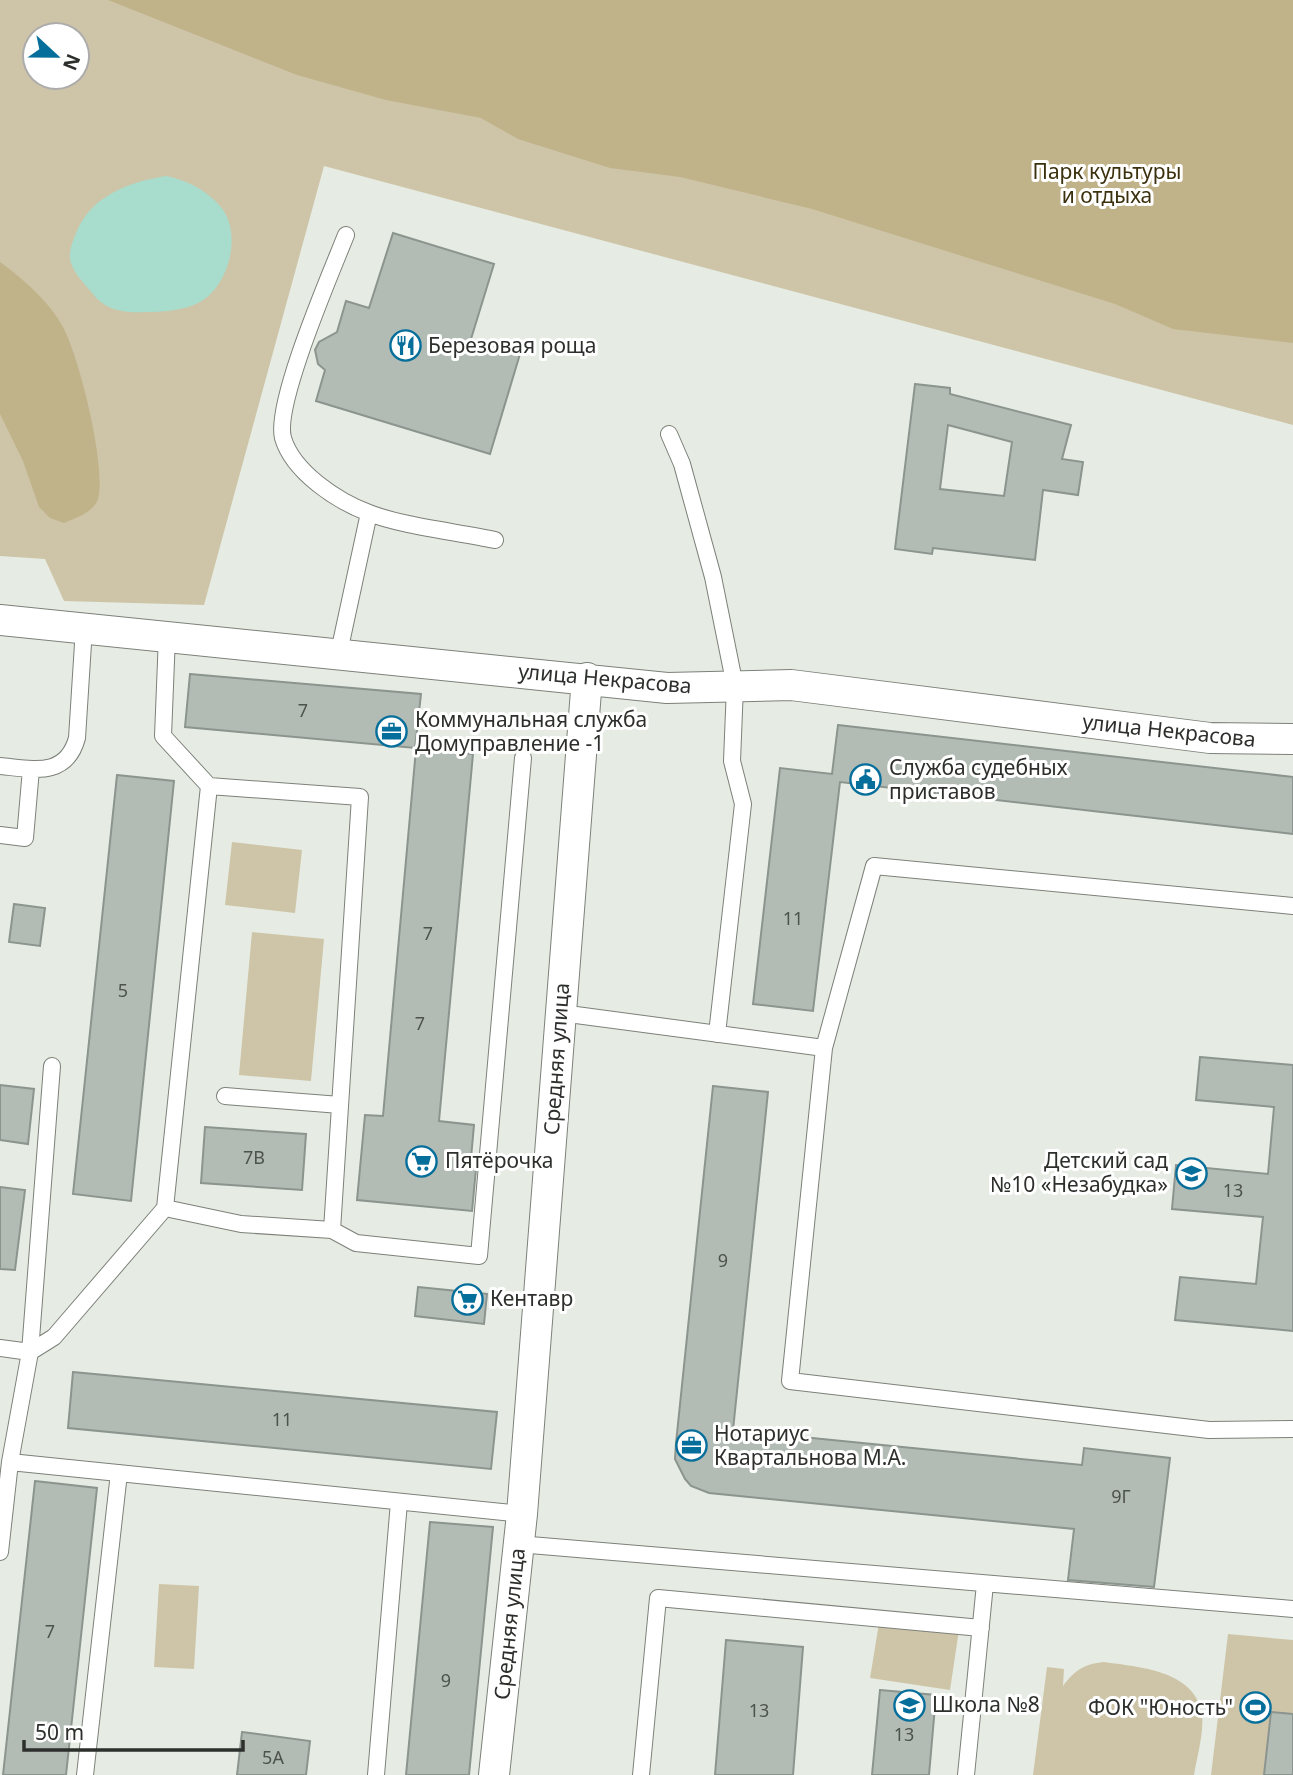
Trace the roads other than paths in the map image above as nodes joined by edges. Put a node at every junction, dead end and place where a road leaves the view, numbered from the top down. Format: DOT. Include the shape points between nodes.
graph roads {
  1 [pos="346,235"];
  2 [pos="669,434"];
  3 [pos="369,513"];
  4 [pos="495,540"];
  5 [pos="0,620"];
  6 [pos="84,628"];
  7 [pos="167,636"];
  8 [pos="339,652"];
  9 [pos="587,678"];
  10 [pos="735,686"];
  11 [pos="1293,739"];
  12 [pos="523,758"];
  13 [pos="0,766"];
  14 [pos="31,769"];
  15 [pos="209,786"];
  16 [pos="0,835"];
  17 [pos="1293,906"];
  18 [pos="561,1013"];
  19 [pos="717,1034"];
  20 [pos="824,1048"];
  21 [pos="52,1066"];
  22 [pos="225,1096"];
  23 [pos="340,1105"];
  24 [pos="165,1208"];
  25 [pos="332,1230"];
  26 [pos="0,1349"];
  27 [pos="30,1352"];
  28 [pos="1293,1429"];
  29 [pos="10,1462"];
  30 [pos="119,1473"];
  31 [pos="399,1502"];
  32 [pos="3,1505"];
  33 [pos="520,1529"];
  34 [pos="0,1552"];
  35 [pos="985,1584"];
  36 [pos="1293,1609"];
  37 [pos="981,1628"];
  38 [pos="85,1775"];
  39 [pos="376,1775"];
  40 [pos="494,1775"];
  41 [pos="641,1775"];
  42 [pos="966,1775"];
  1 -- 3 [label="lane" via="303,346 282,435 292,459 326,489"];
  2 -- 10 [label="lane" via="682,464 713,577"];
  3 -- 4 [label="lane"];
  3 -- 8 [label="lane"];
  5 -- 6 [label="street, улица Некрасова"];
  6 -- 7 [label="street, улица Некрасова"];
  6 -- 14 [label="lane" via="73,754 61,766"];
  7 -- 8 [label="street, улица Некрасова"];
  7 -- 15 [label="lane" via="163,736"];
  8 -- 9 [label="street, улица Некрасова"];
  9 -- 10 [label="street, улица Некрасова" via="667,688"];
  9 -- 18 [label="street, Средняя улица"];
  10 -- 11 [label="street, улица Некрасова" via="791,685 1210,738"];
  10 -- 19 [label="lane" via="732,761 743,804"];
  12 -- 25 [label="lane" via="479,1256 356,1243"];
  13 -- 14 [label="lane"];
  14 -- 16 [label="lane" via="25,838"];
  15 -- 23 [label="lane" via="360,797"];
  15 -- 24 [label="lane"];
  17 -- 20 [label="lane" via="874,866"];
  18 -- 19 [label="lane"];
  18 -- 33 [label="street, Средняя улица"];
  19 -- 20 [label="lane"];
  20 -- 28 [label="lane" via="790,1381 1209,1430"];
  21 -- 27 [label="lane"];
  22 -- 23 [label="lane"];
  23 -- 25 [label="lane"];
  24 -- 25 [label="lane" via="241,1224"];
  24 -- 27 [label="lane" via="54,1337"];
  26 -- 27 [label="lane"];
  27 -- 29 [label="lane"];
  29 -- 30 [label="lane"];
  29 -- 32 [label="lane"];
  30 -- 31 [label="lane"];
  30 -- 38 [label="lane"];
  31 -- 33 [label="lane"];
  31 -- 39 [label="lane"];
  32 -- 34 [label="lane"];
  33 -- 35 [label="lane"];
  33 -- 40 [label="street, Средняя улица"];
  35 -- 36 [label="lane"];
  35 -- 37 [label="lane"];
  37 -- 41 [label="lane" via="658,1598"];
  37 -- 42 [label="lane"];
}
